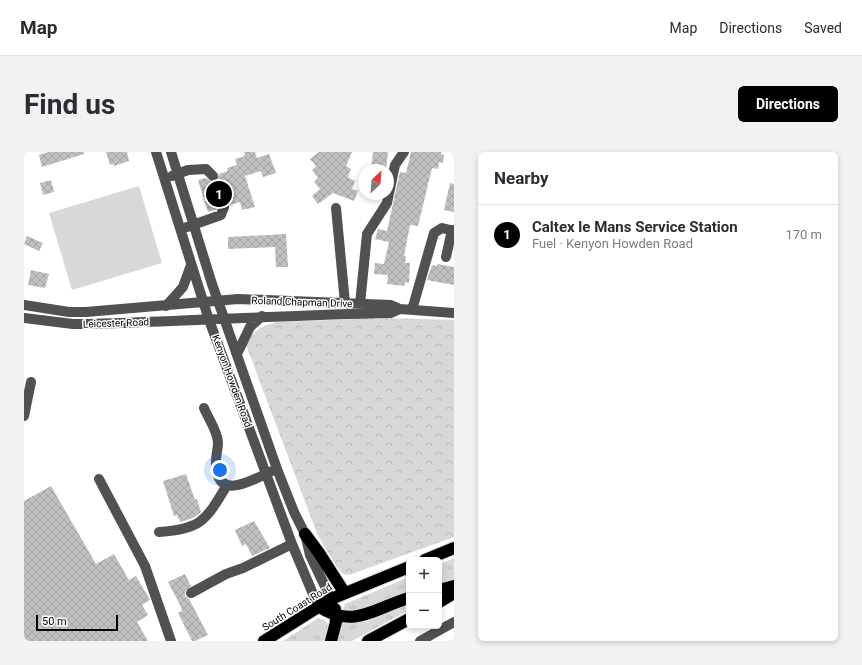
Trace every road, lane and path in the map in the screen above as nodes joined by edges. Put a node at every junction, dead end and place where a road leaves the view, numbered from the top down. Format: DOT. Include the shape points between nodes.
graph roads {
  1 [pos="156,152"];
  2 [pos="171,152"];
  3 [pos="404,152"];
  4 [pos="178,174"];
  5 [pos="213,176"];
  6 [pos="164,178"];
  7 [pos="224,207"];
  8 [pos="336,208"];
  9 [pos="194,225"];
  10 [pos="180,230"];
  11 [pos="453,230"];
  12 [pos="446,257"];
  13 [pos="191,265"];
  14 [pos="218,301"];
  15 [pos="203,302"];
  16 [pos="345,303"];
  17 [pos="360,304"];
  18 [pos="24,305"];
  19 [pos="166,306"];
  20 [pos="400,309"];
  21 [pos="412,310"];
  22 [pos="454,313"];
  23 [pos="262,316"];
  24 [pos="24,318"];
  25 [pos="224,318"];
  26 [pos="209,320"];
  27 [pos="237,354"];
  28 [pos="31,382"];
  29 [pos="204,408"];
  30 [pos="24,416"];
  31 [pos="278,469"];
  32 [pos="266,474"];
  33 [pos="99,479"];
  34 [pos="227,485"];
  35 [pos="159,532"];
  36 [pos="305,534"];
  37 [pos="292,544"];
  38 [pos="454,548"];
  39 [pos="432,557"];
  40 [pos="406,568"];
  41 [pos="454,586"];
  42 [pos="442,589"];
  43 [pos="344,592"];
  44 [pos="191,593"];
  45 [pos="454,593"];
  46 [pos="331,599"];
  47 [pos="406,599"];
  48 [pos="442,600"];
  49 [pos="318,606"];
  50 [pos="336,616"];
  51 [pos="406,621"];
  52 [pos="454,622"];
  53 [pos="171,641"];
  54 [pos="264,641"];
  55 [pos="331,641"];
  56 [pos="368,641"];
  57 [pos="420,641"];
  1 -- 6 [label="street, Kenyon Howden Road"];
  2 -- 4 [label="street, Kenyon Howden Road"];
  3 -- 17 [label="street" via="395,165 387,203 367,234"];
  4 -- 5 [label="street" via="188,170 206,169"];
  4 -- 6 [label="street"];
  4 -- 9 [label="street, Kenyon Howden Road"];
  6 -- 10 [label="street, Kenyon Howden Road"];
  7 -- 9 [label="street" via="221,215"];
  8 -- 16 [label="street"];
  9 -- 10 [label="street"];
  9 -- 14 [label="street, Kenyon Howden Road"];
  10 -- 13 [label="street, Kenyon Howden Road"];
  11 -- 12 [label="street"];
  11 -- 21 [label="street" via="442,228 434,233"];
  13 -- 15 [label="street, Kenyon Howden Road"];
  13 -- 19 [label="street" via="183,287"];
  14 -- 15 [label="street, Roland Chapman Drive"];
  14 -- 16 [label="street, Roland Chapman Drive" via="238,299"];
  14 -- 25 [label="street, Kenyon Howden Road"];
  15 -- 19 [label="street, Leicester Road"];
  15 -- 26 [label="street, Kenyon Howden Road"];
  16 -- 17 [label="street, Roland Chapman Drive"];
  17 -- 20 [label="street, Roland Chapman Drive" via="391,305"];
  18 -- 19 [label="street, Leicester Road" via="69,312"];
  20 -- 21 [label="street, Roland Chapman Drive"];
  20 -- 23 [label="street, Roland Chapman Drive" via="391,313"];
  21 -- 22 [label="street, Roland Chapman Drive"];
  23 -- 25 [label="street, Roland Chapman Drive"];
  23 -- 27 [label="street" via="250,327"];
  24 -- 26 [label="street, Leicester Road" via="73,324"];
  25 -- 26 [label="street, Roland Chapman Drive"];
  25 -- 27 [label="street, Kenyon Howden Road"];
  26 -- 32 [label="street, Kenyon Howden Road"];
  27 -- 31 [label="street, Kenyon Howden Road"];
  28 -- 30 [label="street"];
  29 -- 34 [label="street" via="218,441 217,472"];
  31 -- 32 [label="street"];
  31 -- 36 [label="street, Kenyon Howden Road"];
  32 -- 34 [label="street" via="242,485"];
  32 -- 37 [label="street, Kenyon Howden Road"];
  33 -- 53 [label="street" via="145,566"];
  34 -- 35 [label="street" via="202,521 178,531"];
  36 -- 43 [label="highway"];
  36 -- 46 [label="street, Kenyon Howden Road" via="310,555"];
  37 -- 44 [label="street"];
  37 -- 49 [label="street, Kenyon Howden Road"];
  38 -- 39 [label="highway"];
  40 -- 43 [label="highway, South Coast Road"];
  41 -- 42 [label="highway"];
  43 -- 46 [label="highway, South Coast Road"];
  45 -- 48 [label="highway"];
  46 -- 49 [label="highway, South Coast Road"];
  46 -- 50 [label="highway"];
  47 -- 50 [label="highway" via="362,616"];
  49 -- 50 [label="highway"];
  49 -- 54 [label="highway, South Coast Road"];
  50 -- 55 [label="highway"];
  51 -- 56 [label="highway"];
  52 -- 57 [label="street"];
}
